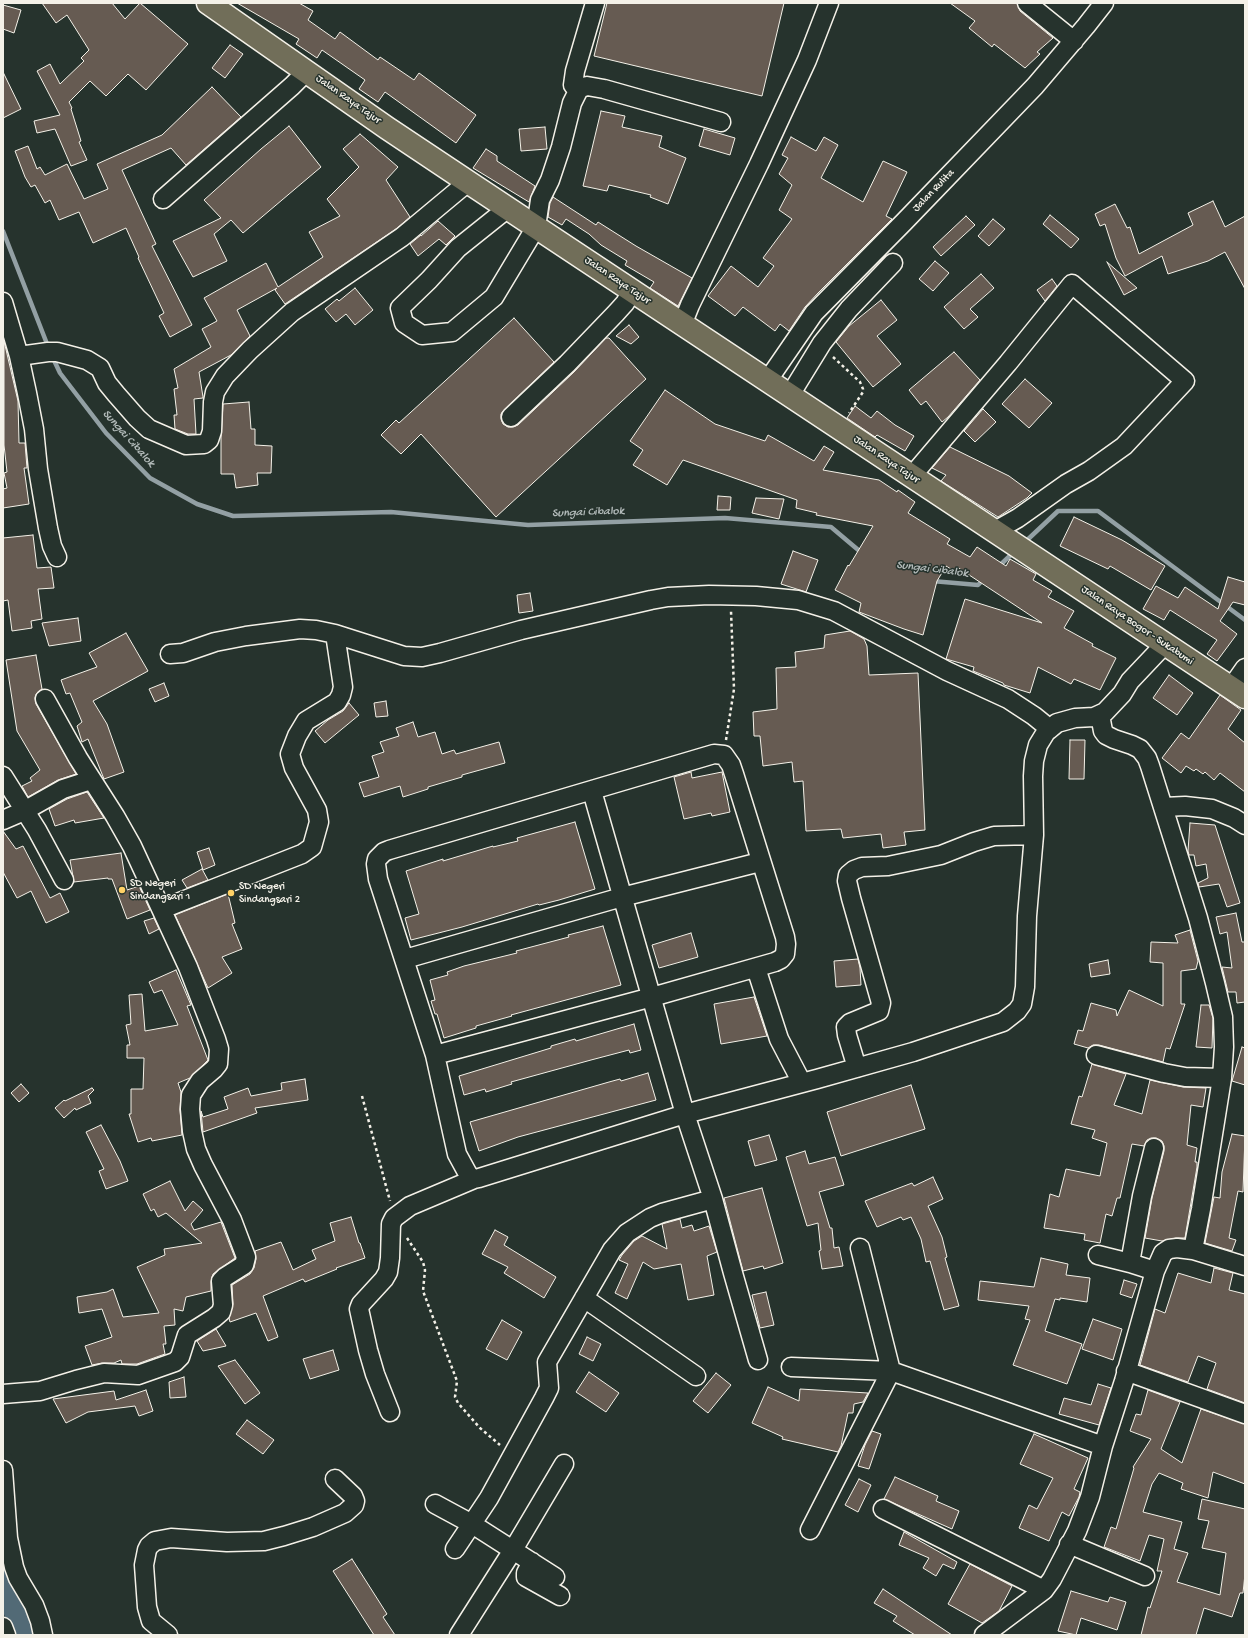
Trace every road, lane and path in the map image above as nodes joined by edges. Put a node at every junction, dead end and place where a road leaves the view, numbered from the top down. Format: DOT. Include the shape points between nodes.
graph roads {
  1 [pos="208,3"];
  2 [pos="595,3"];
  3 [pos="829,3"];
  4 [pos="1027,3"];
  5 [pos="1104,3"];
  6 [pos="1074,41"];
  7 [pos="307,71"];
  8 [pos="578,91"];
  9 [pos="721,122"];
  10 [pos="468,182"];
  11 [pos="163,199"];
  12 [pos="508,208"];
  13 [pos="536,227"];
  14 [pos="893,263"];
  15 [pos="632,290"];
  16 [pos="3,302"];
  17 [pos="682,325"];
  18 [pos="822,343"];
  19 [pos="19,356"];
  20 [pos="768,380"];
  21 [pos="790,395"];
  22 [pos="511,417"];
  23 [pos="838,428"];
  24 [pos="911,477"];
  25 [pos="999,534"];
  26 [pos="1029,554"];
  27 [pos="57,557"];
  28 [pos="730,595"];
  29 [pos="335,634"];
  30 [pos="1165,644"];
  31 [pos="170,654"];
  32 [pos="1245,668"];
  33 [pos="1238,693"];
  34 [pos="45,699"];
  35 [pos="1100,715"];
  36 [pos="1050,728"];
  37 [pos="724,755"];
  38 [pos="3,776"];
  39 [pos="91,780"];
  40 [pos="592,790"];
  41 [pos="1164,807"];
  42 [pos="24,811"];
  43 [pos="3,820"];
  44 [pos="1245,825"];
  45 [pos="1034,835"];
  46 [pos="760,862"];
  47 [pos="64,880"];
  48 [pos="622,897"];
  49 [pos="162,909"];
  50 [pos="405,959"];
  51 [pos="756,968"];
  52 [pos="652,997"];
  53 [pos="435,1055"];
  54 [pos="1096,1055"];
  55 [pos="857,1068"];
  56 [pos="1222,1078"];
  57 [pos="802,1083"];
  58 [pos="362,1096"];
  59 [pos="685,1114"];
  60 [pos="1154,1148"];
  61 [pos="474,1179"];
  62 [pos="713,1199"];
  63 [pos="394,1218"];
  64 [pos="860,1248"];
  65 [pos="1193,1250"];
  66 [pos="1098,1255"];
  67 [pos="1130,1263"];
  68 [pos="1245,1266"];
  69 [pos="1155,1271"];
  70 [pos="584,1298"];
  71 [pos="758,1360"];
  72 [pos="791,1367"];
  73 [pos="891,1371"];
  74 [pos="1126,1371"];
  75 [pos="696,1376"];
  76 [pos="3,1394"];
  77 [pos="390,1412"];
  78 [pos="1245,1414"];
  79 [pos="1103,1446"];
  80 [pos="512,1456"];
  81 [pos="564,1464"];
  82 [pos="3,1470"];
  83 [pos="335,1480"];
  84 [pos="435,1504"];
  85 [pos="883,1509"];
  86 [pos="472,1524"];
  87 [pos="810,1530"];
  88 [pos="1069,1544"];
  89 [pos="455,1549"];
  90 [pos="513,1550"];
  91 [pos="532,1562"];
  92 [pos="1145,1576"];
  93 [pos="555,1577"];
  94 [pos="1044,1590"];
  95 [pos="560,1596"];
  96 [pos="3,1627"];
  97 [pos="6,1635"];
  98 [pos="43,1635"];
  99 [pos="168,1635"];
  100 [pos="459,1635"];
  101 [pos="984,1635"];
  1 -- 7 [label="highway, Jalan Raya Tajur"];
  2 -- 8 [label="street" via="575,71 573,85"];
  3 -- 17 [label="street" via="807,60 760,164"];
  4 -- 6 [label="street"];
  5 -- 6 [label="street, Jalan Rulita"];
  6 -- 20 [label="street, Jalan Rulita" via="1009,113 814,313"];
  7 -- 10 [label="highway, Jalan Raya Tajur"];
  7 -- 11 [label="street"];
  8 -- 9 [label="street" via="587,86 596,87"];
  8 -- 13 [label="street" via="572,103 552,175 540,200"];
  10 -- 12 [label="highway, Jalan Raya Tajur"];
  10 -- 19 [label="street" via="396,242 292,312 255,345 225,376 215,392 212,431 209,440 204,444 186,445 149,429 107,383 100,368 87,360 52,352"];
  12 -- 13 [label="highway, Jalan Raya Tajur"];
  12 -- 13 [label="street" via="458,248 400,308 404,323 422,335 452,332 494,296"];
  13 -- 15 [label="highway, Jalan Raya Tajur"];
  14 -- 18 [label="street"];
  15 -- 17 [label="highway, Jalan Raya Tajur"];
  15 -- 22 [label="street" via="616,313"];
  16 -- 19 [label="street"];
  17 -- 20 [label="highway, Jalan Raya Tajur"];
  18 -- 21 [label="street"];
  18 -- 23 [label="path" via="860,382 863,389"];
  19 -- 27 [label="street" via="34,429 48,528"];
  20 -- 21 [label="highway, Jalan Raya Tajur"];
  21 -- 23 [label="highway, Jalan Raya Tajur"];
  23 -- 24 [label="highway, Jalan Raya Tajur"];
  24 -- 25 [label="highway, Jalan Raya Tajur"];
  24 -- 25 [label="street" via="1072,284 1185,381 1124,446 1066,484"];
  25 -- 26 [label="highway, Jalan Raya Tajur"];
  26 -- 30 [label="highway, Jalan Raya Bogor - Sukabumi"];
  28 -- 29 [label="street" via="651,600 521,630 422,657 400,655"];
  28 -- 36 [label="street" via="798,600 834,611 947,671 1008,699"];
  28 -- 37 [label="path" via="734,689"];
  29 -- 31 [label="street" via="316,630 281,631 215,642"];
  29 -- 49 [label="street" via="343,687 341,695 337,702 306,721 290,754 294,768 317,810 318,822 312,847 302,854"];
  30 -- 33 [label="highway, Jalan Raya Bogor - Sukabumi"];
  30 -- 35 [label="street" via="1130,681 1113,704"];
  32 -- 33 [label="street"];
  34 -- 39 [label="street"];
  35 -- 36 [label="street" via="1063,720"];
  35 -- 41 [label="street" via="1106,735 1114,740 1132,744 1147,758"];
  36 -- 45 [label="street" via="1038,745 1034,761"];
  37 -- 40 [label="street" via="714,754"];
  37 -- 46 [label="street" via="731,765"];
  38 -- 42 [label="street"];
  39 -- 42 [label="street" via="62,789"];
  39 -- 49 [label="street" via="125,832"];
  40 -- 48 [label="street"];
  40 -- 50 [label="street" via="389,850 380,855 376,864 378,879"];
  41 -- 44 [label="street" via="1212,809"];
  41 -- 56 [label="street" via="1217,989 1224,1033"];
  42 -- 43 [label="street"];
  42 -- 47 [label="street"];
  45 -- 55 [label="street" via="1027,916 1025,987 1022,1004 1017,1011 1003,1022"];
  45 -- 55 [label="street" via="994,836 941,855 888,866 862,867 848,875 851,898 881,1003 878,1011 846,1027"];
  46 -- 48 [label="street"];
  46 -- 51 [label="street" via="786,944 785,954 781,959"];
  48 -- 50 [label="street"];
  48 -- 52 [label="street"];
  49 -- 76 [label="street" via="191,974 219,1049 218,1064 195,1087 192,1095 192,1131 196,1149 232,1220 246,1261 220,1284 223,1305 221,1312 187,1335 180,1357 175,1362 138,1375 104,1373 40,1391"];
  50 -- 53 [label="street"];
  51 -- 52 [label="street"];
  51 -- 57 [label="street" via="779,1038"];
  52 -- 53 [label="street"];
  52 -- 59 [label="street"];
  53 -- 61 [label="street" via="457,1154 467,1174"];
  54 -- 56 [label="street" via="1185,1077"];
  55 -- 57 [label="street"];
  56 -- 65 [label="street"];
  57 -- 59 [label="street"];
  58 -- 63 [label="path"];
  59 -- 61 [label="street"];
  59 -- 62 [label="street"];
  60 -- 67 [label="street"];
  61 -- 63 [label="street" via="410,1206"];
  62 -- 70 [label="street" via="662,1213 633,1228 612,1250"];
  62 -- 71 [label="street"];
  63 -- 77 [label="street" via="391,1224 388,1272 361,1304 358,1312 375,1374"];
  63 -- 80 [label="path" via="423,1262 423,1291 456,1381 455,1397 480,1428"];
  64 -- 73 [label="street"];
  65 -- 68 [label="street"];
  65 -- 69 [label="street" via="1166,1250"];
  66 -- 67 [label="street"];
  67 -- 69 [label="street"];
  69 -- 74 [label="street"];
  70 -- 75 [label="street"];
  70 -- 80 [label="street" via="547,1362 548,1391"];
  72 -- 73 [label="street"];
  73 -- 79 [label="street"];
  73 -- 87 [label="street"];
  74 -- 78 [label="street"];
  74 -- 79 [label="street"];
  79 -- 88 [label="street" via="1090,1497"];
  80 -- 86 [label="street"];
  81 -- 90 [label="street"];
  82 -- 98 [label="street" via="12,1561 18,1578 37,1612"];
  83 -- 99 [label="street" via="353,1496 354,1505 345,1513 313,1527 264,1541 226,1542 171,1538 149,1546 144,1565 147,1608 151,1621"];
  84 -- 86 [label="street"];
  85 -- 94 [label="street"];
  86 -- 89 [label="street"];
  86 -- 90 [label="street"];
  88 -- 92 [label="street"];
  88 -- 94 [label="street"];
  90 -- 91 [label="street"];
  90 -- 100 [label="street"];
  91 -- 93 [label="street"];
  91 -- 95 [label="street" via="526,1577"];
  94 -- 101 [label="street"];
  96 -- 97 [label="street"];
}
